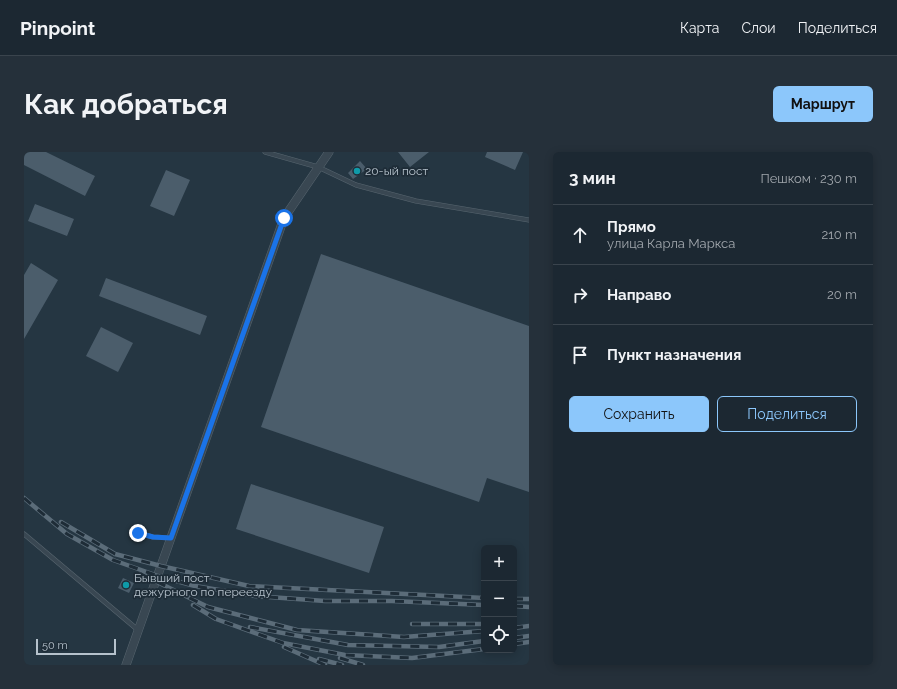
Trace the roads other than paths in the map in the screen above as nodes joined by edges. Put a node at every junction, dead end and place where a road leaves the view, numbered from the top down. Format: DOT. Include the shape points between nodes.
graph roads {
  1 [pos="265,152"];
  2 [pos="329,152"];
  3 [pos="318,167"];
  4 [pos="529,220"];
  5 [pos="138,533"];
  6 [pos="24,534"];
  7 [pos="171,538"];
  8 [pos="138,630"];
  9 [pos="126,665"];
  1 -- 3 [label="lane"];
  2 -- 3 [label="street"];
  3 -- 4 [label="lane" via="356,185 416,201"];
  3 -- 7 [label="street" via="284,218"];
  5 -- 7 [label="lane"];
  6 -- 8 [label="lane"];
  7 -- 8 [label="street"];
  8 -- 9 [label="street"];
}
